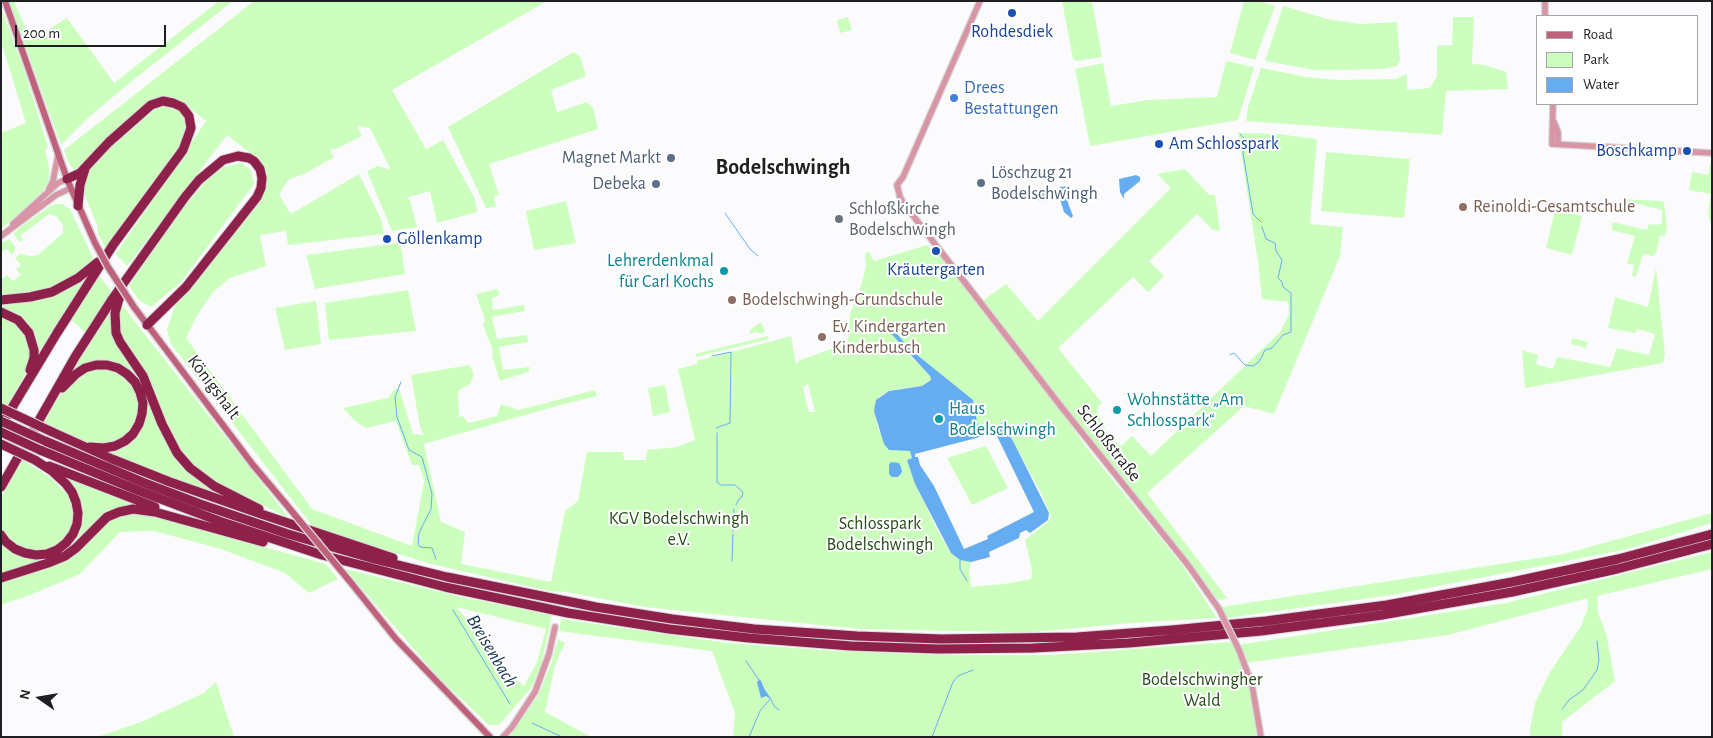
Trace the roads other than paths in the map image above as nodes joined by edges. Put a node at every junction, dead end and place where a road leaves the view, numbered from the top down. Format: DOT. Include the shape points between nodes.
graph roads {
  1 [pos="5,1"];
  2 [pos="980,1"];
  3 [pos="1545,1"];
  4 [pos="1545,15"];
  5 [pos="1553,105"];
  6 [pos="57,152"];
  7 [pos="1712,153"];
  8 [pos="86,166"];
  9 [pos="67,179"];
  10 [pos="71,188"];
  11 [pos="46,193"];
  12 [pos="78,206"];
  13 [pos="7,232"];
  14 [pos="1,236"];
  15 [pos="113,245"];
  16 [pos="141,259"];
  17 [pos="1,300"];
  18 [pos="1,312"];
  19 [pos="147,325"];
  20 [pos="24,386"];
  21 [pos="48,403"];
  22 [pos="1,408"];
  23 [pos="1,421"];
  24 [pos="1,426"];
  25 [pos="1,432"];
  26 [pos="72,442"];
  27 [pos="1,444"];
  28 [pos="35,460"];
  29 [pos="1,487"];
  30 [pos="198,522"];
  31 [pos="286,523"];
  32 [pos="1712,534"];
  33 [pos="1,535"];
  34 [pos="1712,544"];
  35 [pos="322,555"];
  36 [pos="447,577"];
  37 [pos="1,578"];
  38 [pos="555,627"];
  39 [pos="490,737"];
  40 [pos="503,737"];
  41 [pos="1261,737"];
  1 -- 6 [label="main road, Königshalt"];
  2 -- 41 [label="street, Schloßstraße, bridge" via="898,185 904,204 1217,607 1252,685"];
  3 -- 4 [label="street"];
  5 -- 7 [label="street" via="1558,132 1555,144"];
  6 -- 9 [label="main road, Königshalt"];
  6 -- 11 [label="street" via="53,181"];
  8 -- 9 [label="highway" via="76,176"];
  8 -- 12 [label="highway"];
  8 -- 15 [label="highway" via="152,105 173,103 182,107 189,116 191,128 183,150"];
  9 -- 10 [label="main road, Königshalt"];
  9 -- 11 [label="street"];
  10 -- 12 [label="main road, Königshalt"];
  10 -- 13 [label="street" via="56,195"];
  11 -- 13 [label="street"];
  12 -- 19 [label="main road, Königshalt, bridge" via="112,273"];
  13 -- 14 [label="street"];
  15 -- 17 [label="highway" via="89,270 67,285 41,295"];
  15 -- 20 [label="highway"];
  16 -- 19 [label="highway" via="184,197 216,165 238,156 249,158 258,166 262,182 257,198 186,287"];
  16 -- 21 [label="highway"];
  16 -- 31 [label="highway" via="119,299 115,328 120,342 143,376 168,439 190,468 214,486"];
  18 -- 20 [label="highway" via="18,320 32,341 34,358"];
  19 -- 39 [label="main road, Königshalt, bridge" via="284,503 396,639"];
  20 -- 24 [label="highway"];
  21 -- 26 [label="highway" via="76,374 96,365 118,368 135,382 143,402 139,424 133,434 115,446 104,448"];
  21 -- 29 [label="highway"];
  22 -- 26 [label="highway, bridge"];
  23 -- 36 [label="highway, bridge" via="142,482 249,521 374,559"];
  25 -- 35 [label="highway, bridge" via="174,505"];
  26 -- 31 [label="highway" via="170,482"];
  27 -- 28 [label="highway, bridge"];
  28 -- 30 [label="highway"];
  28 -- 33 [label="highway" via="52,471 72,492 78,513 77,524 66,543 47,554 25,554 14,549"];
  30 -- 35 [label="highway"];
  30 -- 37 [label="highway" via="141,509 119,512 107,517 65,556"];
  31 -- 36 [label="highway" via="434,569"];
  32 -- 36 [label="highway" via="1564,572 1387,605 1172,630 1033,638 908,639 754,629 596,608"];
  34 -- 35 [label="highway" via="1564,581 1382,615 1185,639 1033,648 938,649 851,646 669,629 513,602"];
  38 -- 40 [label="street" via="535,692"];
}
